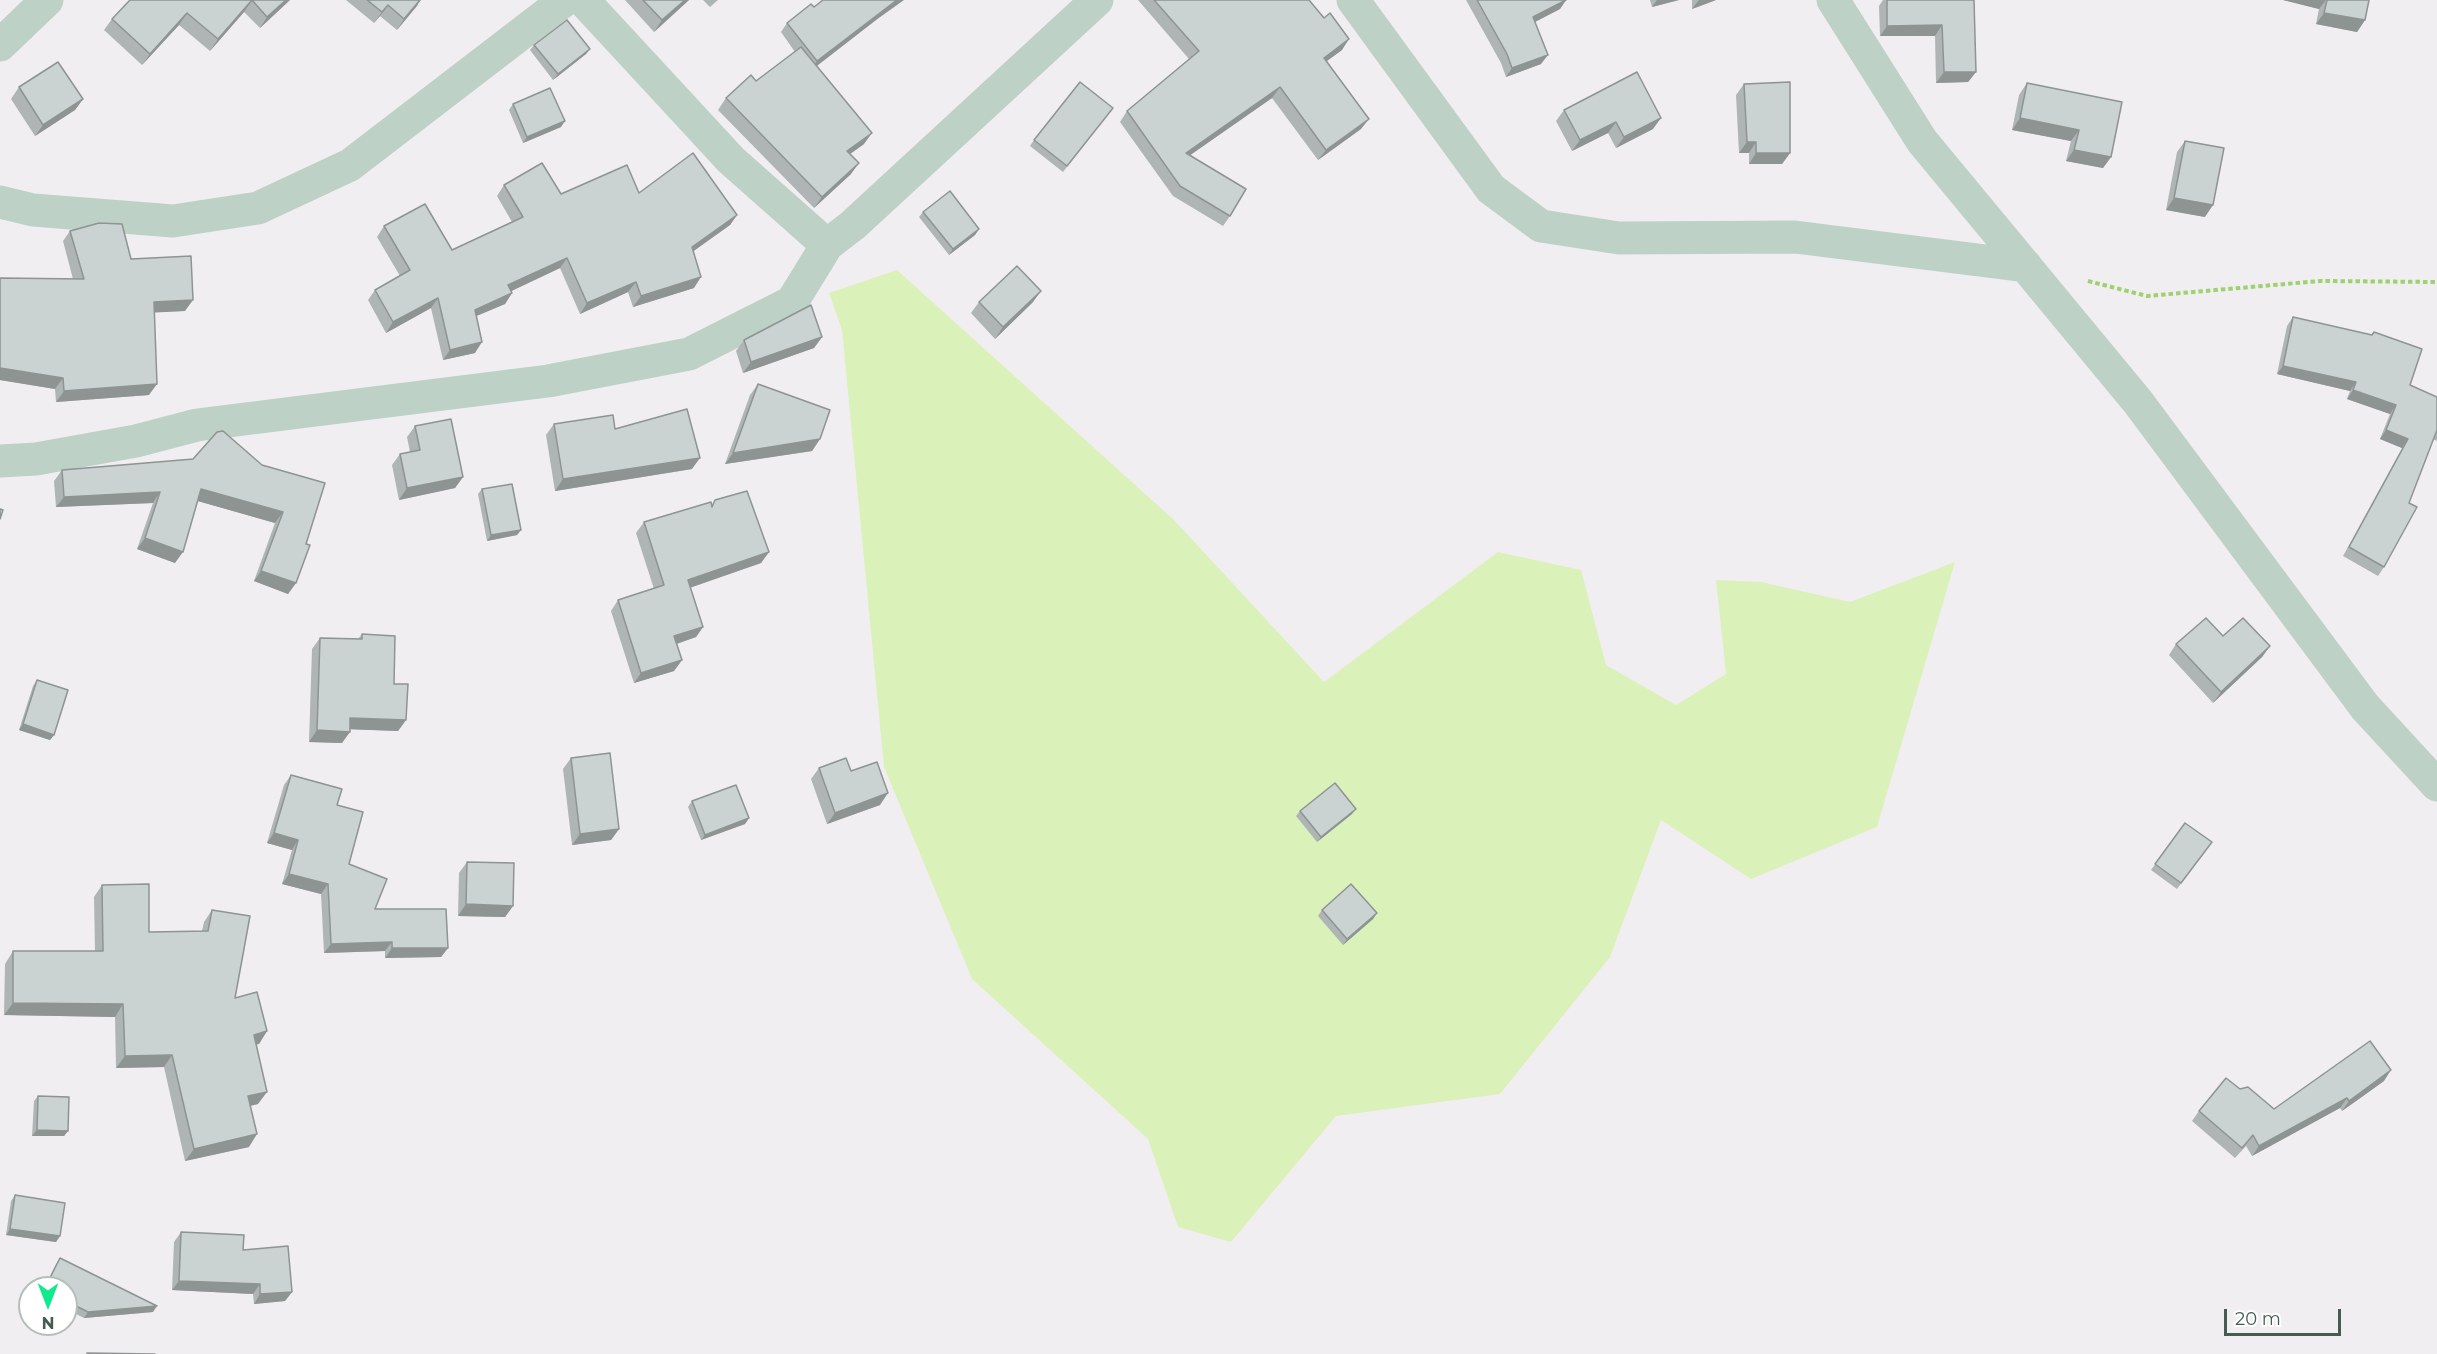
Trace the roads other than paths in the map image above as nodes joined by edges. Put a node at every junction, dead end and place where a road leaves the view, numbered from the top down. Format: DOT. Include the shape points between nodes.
graph roads {
  1 [pos="47,0"];
  2 [pos="565,0"];
  3 [pos="583,0"];
  4 [pos="1097,0"];
  5 [pos="1353,0"];
  6 [pos="1833,0"];
  7 [pos="0,45"];
  8 [pos="0,202"];
  9 [pos="827,245"];
  10 [pos="2026,266"];
  11 [pos="0,461"];
  12 [pos="2437,785"];
  1 -- 7 [label="street"];
  2 -- 8 [label="street" via="350,165 258,208 173,221 33,210"];
  3 -- 9 [label="street" via="731,160"];
  4 -- 9 [label="street"];
  5 -- 10 [label="street" via="1491,189 1541,226 1619,238 1795,237"];
  6 -- 10 [label="street" via="1922,141"];
  9 -- 11 [label="street" via="792,302 688,354 548,381 197,425 47,458"];
  10 -- 12 [label="street" via="2138,402 2365,707"];
}
